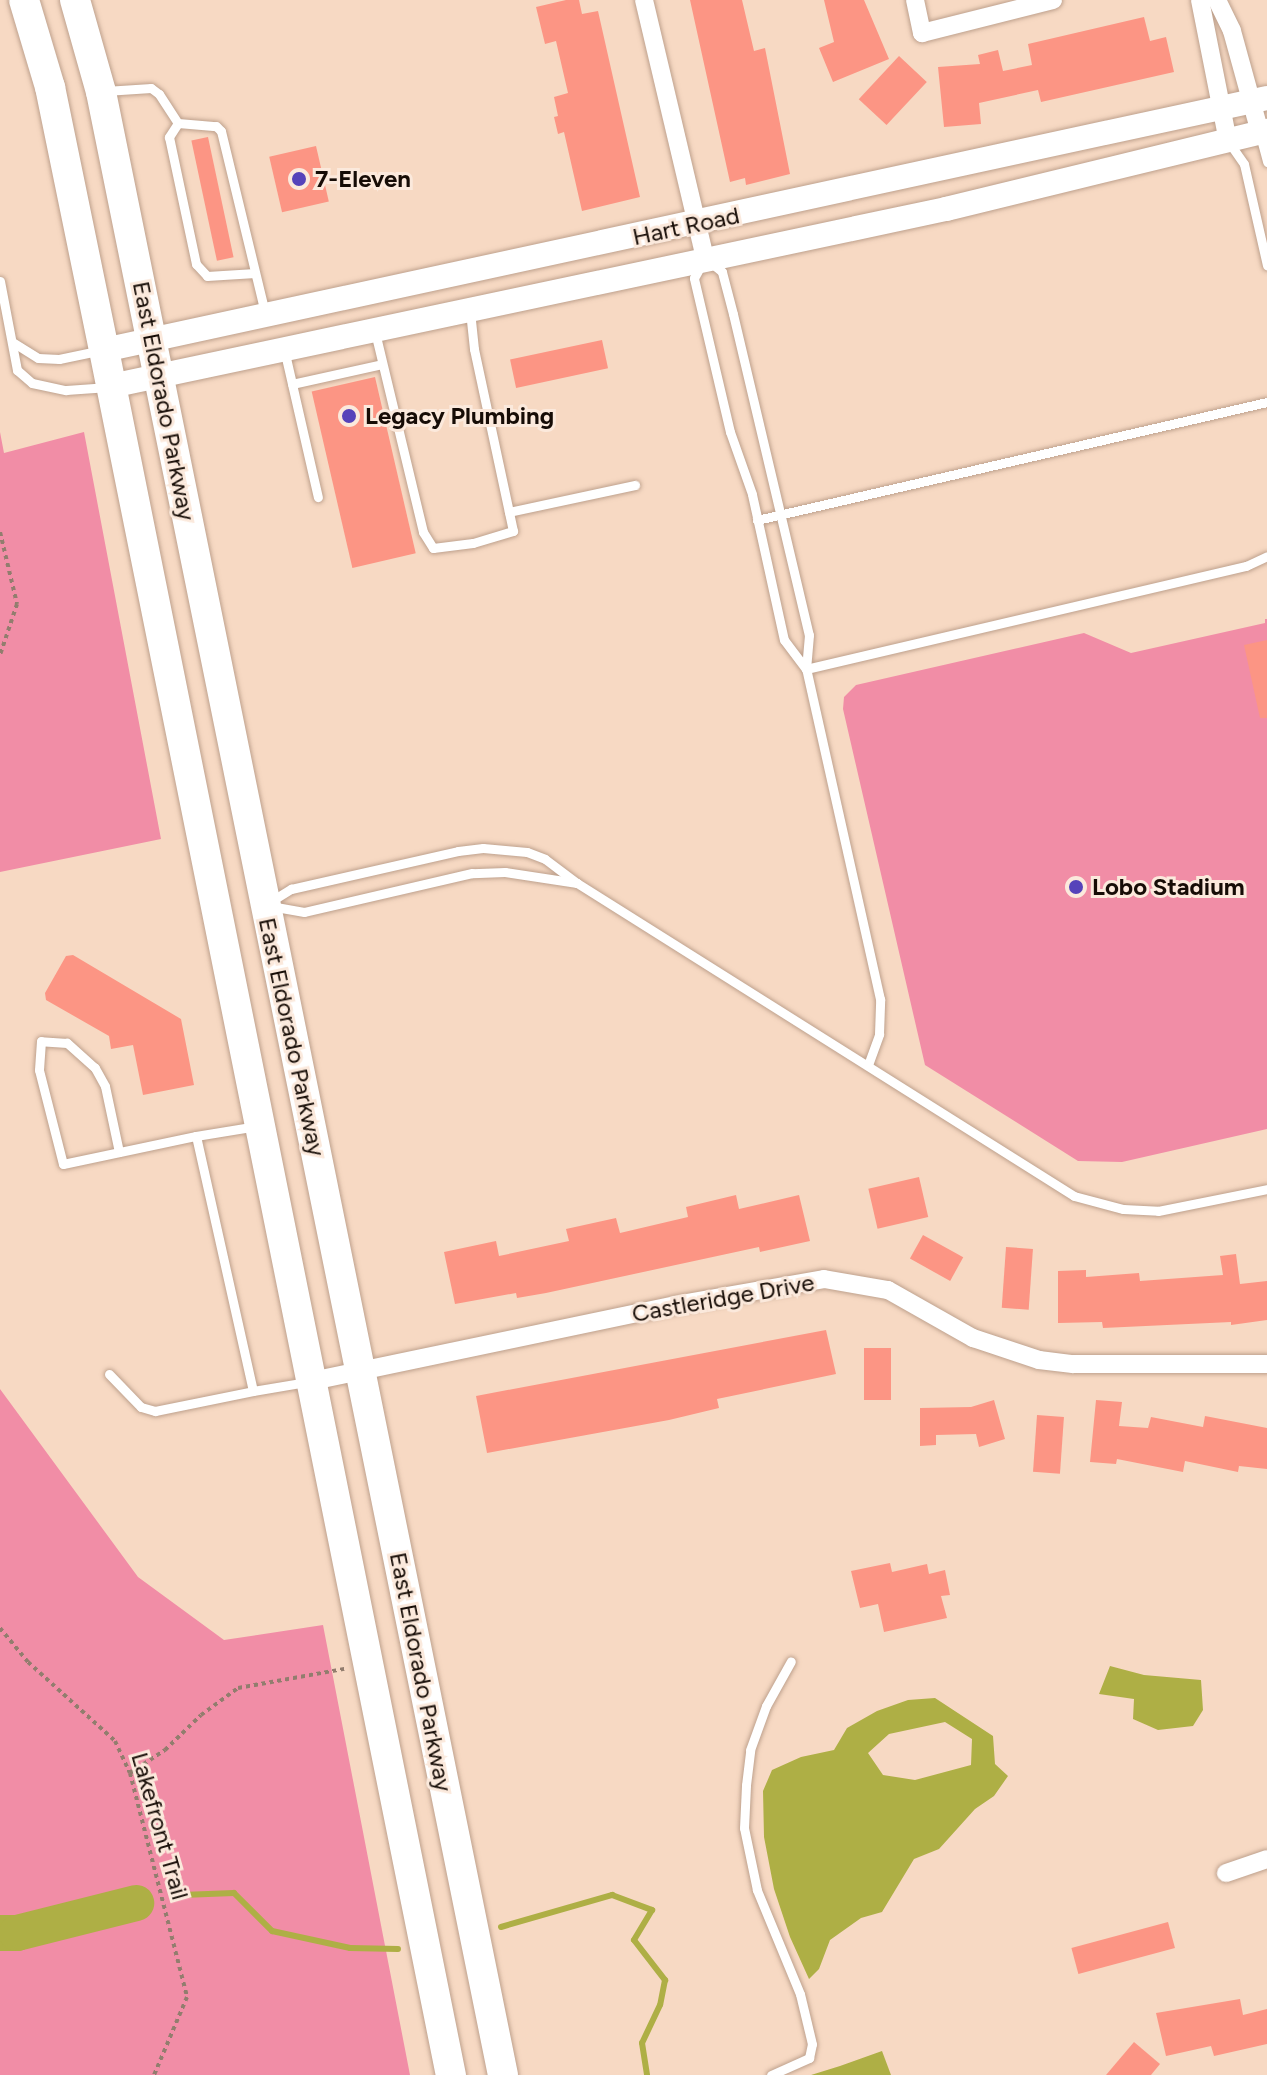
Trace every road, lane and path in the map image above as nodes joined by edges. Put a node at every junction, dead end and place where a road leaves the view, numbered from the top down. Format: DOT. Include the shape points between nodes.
graph roads {
  1 [pos="24,0"];
  2 [pos="75,0"];
  3 [pos="644,0"];
  4 [pos="915,0"];
  5 [pos="1053,0"];
  6 [pos="1200,0"];
  7 [pos="1217,0"];
  8 [pos="101,92"];
  9 [pos="1259,99"];
  10 [pos="1221,108"];
  11 [pos="178,123"];
  12 [pos="1263,132"];
  13 [pos="1228,141"];
  14 [pos="1267,162"];
  15 [pos="696,224"];
  16 [pos="705,258"];
  17 [pos="1267,265"];
  18 [pos="255,273"];
  19 [pos="462,274"];
  20 [pos="0,281"];
  21 [pos="470,309"];
  22 [pos="265,315"];
  23 [pos="4,319"];
  24 [pos="374,330"];
  25 [pos="151,339"];
  26 [pos="14,343"];
  27 [pos="284,349"];
  28 [pos="104,350"];
  29 [pos="382,364"];
  30 [pos="160,376"];
  31 [pos="292,384"];
  32 [pos="111,386"];
  33 [pos="1267,402"];
  34 [pos="635,485"];
  35 [pos="318,497"];
  36 [pos="509,512"];
  37 [pos="782,514"];
  38 [pos="757,520"];
  39 [pos="0,532"];
  40 [pos="1267,556"];
  41 [pos="0,655"];
  42 [pos="806,669"];
  43 [pos="577,883"];
  44 [pos="265,905"];
  45 [pos="868,1065"];
  46 [pos="260,1125"];
  47 [pos="196,1136"];
  48 [pos="119,1152"];
  49 [pos="1267,1189"];
  50 [pos="1267,1364"];
  51 [pos="361,1372"];
  52 [pos="109,1374"];
  53 [pos="312,1381"];
  54 [pos="253,1391"];
  55 [pos="0,1628"];
  56 [pos="791,1661"];
  57 [pos="348,1668"];
  58 [pos="130,1773"];
  59 [pos="1267,1859"];
  60 [pos="1226,1873"];
  61 [pos="154,2075"];
  62 [pos="451,2075"];
  63 [pos="503,2075"];
  64 [pos="771,2075"];
  1 -- 28 [label="main road, East Eldorado Parkway" via="50,87"];
  2 -- 8 [label="main road, East Eldorado Parkway"];
  3 -- 15 [label="street"];
  4 -- 5 [label="street" via="922,33"];
  6 -- 10 [label="street"];
  7 -- 9 [label="street"];
  8 -- 11 [label="lane" via="151,88"];
  8 -- 25 [label="main road, East Eldorado Parkway"];
  9 -- 10 [label="street, Hart Road"];
  9 -- 12 [label="street"];
  10 -- 13 [label="street"];
  10 -- 15 [label="street, Hart Road"];
  11 -- 18 [label="lane" via="216,126 221,131"];
  11 -- 18 [label="lane" via="169,137 196,264 207,276"];
  12 -- 13 [label="street, Hart Road"];
  12 -- 14 [label="lane"];
  13 -- 16 [label="street, Hart Road" via="946,209"];
  13 -- 17 [label="lane" via="1244,164"];
  15 -- 16 [label="street"];
  15 -- 19 [label="street, Hart Road"];
  16 -- 21 [label="street, Hart Road"];
  16 -- 37 [label="lane" via="722,272"];
  16 -- 38 [label="lane" via="694,278 732,440"];
  18 -- 22 [label="lane"];
  19 -- 21 [label="street"];
  19 -- 22 [label="street, Hart Road"];
  20 -- 23 [label="lane"];
  21 -- 24 [label="street, Hart Road"];
  21 -- 36 [label="lane"];
  22 -- 25 [label="street, Hart Road"];
  23 -- 26 [label="lane"];
  24 -- 27 [label="street, Hart Road"];
  24 -- 29 [label="lane"];
  25 -- 28 [label="street, Hart Road"];
  25 -- 30 [label="main road, East Eldorado Parkway"];
  26 -- 28 [label="lane" via="38,358"];
  26 -- 32 [label="lane" via="17,370 32,383 66,390"];
  27 -- 30 [label="street, Hart Road"];
  27 -- 31 [label="lane"];
  28 -- 32 [label="main road, East Eldorado Parkway"];
  29 -- 31 [label="lane"];
  29 -- 36 [label="lane" via="423,532 433,548 513,531"];
  30 -- 32 [label="street, Hart Road"];
  30 -- 44 [label="main road, East Eldorado Parkway"];
  31 -- 35 [label="lane"];
  32 -- 46 [label="main road, East Eldorado Parkway"];
  33 -- 37 [label="lane"];
  34 -- 36 [label="lane"];
  37 -- 38 [label="lane"];
  37 -- 42 [label="lane" via="809,635"];
  38 -- 42 [label="lane" via="784,640"];
  39 -- 41 [label="path" via="17,604"];
  40 -- 42 [label="lane" via="1246,566"];
  42 -- 45 [label="lane" via="880,999 879,1034"];
  43 -- 44 [label="lane" via="505,872 472,873 304,912"];
  43 -- 44 [label="lane" via="527,852 483,848 291,889"];
  43 -- 45 [label="lane"];
  44 -- 51 [label="main road, East Eldorado Parkway"];
  45 -- 49 [label="lane" via="1042,1179 1090,1202 1158,1211"];
  46 -- 47 [label="lane"];
  46 -- 53 [label="main road, East Eldorado Parkway"];
  47 -- 48 [label="lane"];
  47 -- 54 [label="lane"];
  48 -- 48 [label="lane" via="63,1164 39,1070 41,1041 67,1043 95,1068 105,1086"];
  50 -- 51 [label="street, Castleridge Drive" via="1039,1360 973,1338 888,1290 824,1279"];
  51 -- 53 [label="street, Castleridge Drive"];
  51 -- 63 [label="main road, East Eldorado Parkway"];
  52 -- 54 [label="lane" via="141,1407 155,1411"];
  53 -- 54 [label="lane"];
  53 -- 62 [label="main road, East Eldorado Parkway"];
  55 -- 58 [label="path, Lakefront Trail" via="28,1662 115,1741"];
  56 -- 64 [label="lane" via="750,1750 744,1828 757,1890 800,1994 812,2044 809,2058"];
  57 -- 58 [label="path" via="238,1688"];
  58 -- 61 [label="path, Lakefront Trail" via="187,1997"];
  59 -- 60 [label="street"];
}
